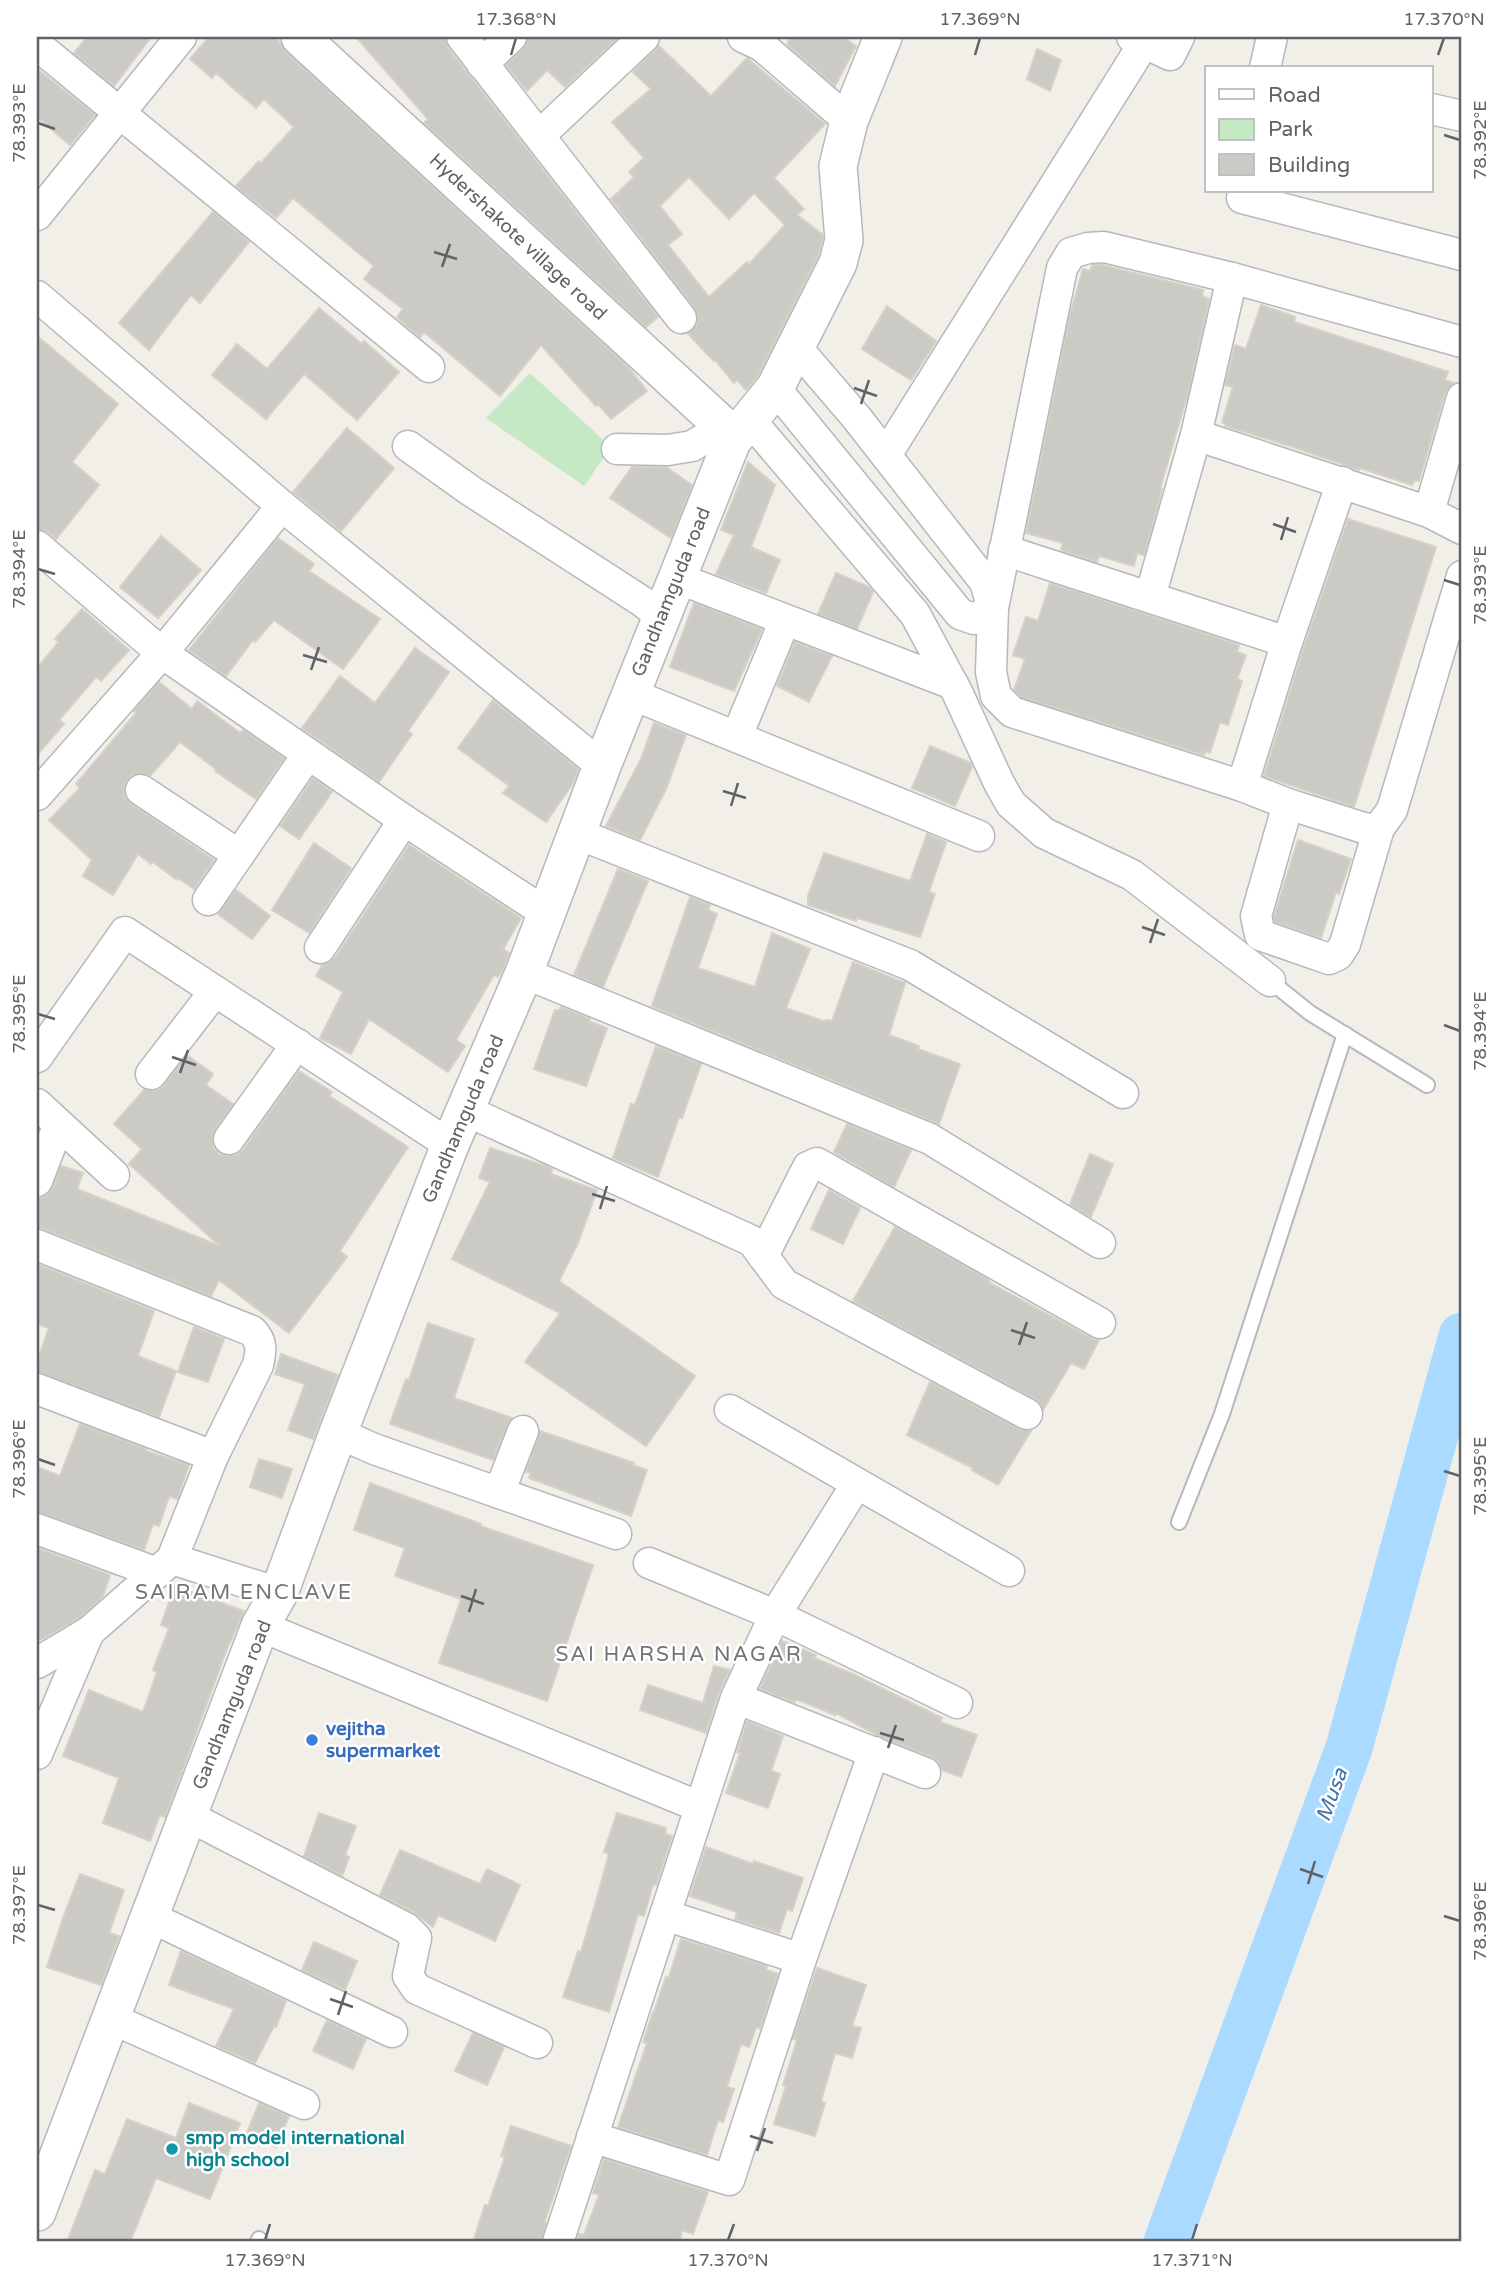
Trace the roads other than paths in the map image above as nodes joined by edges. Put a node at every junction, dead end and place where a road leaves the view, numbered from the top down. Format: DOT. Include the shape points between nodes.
graph roads {
  1 [pos="181,37"];
  2 [pos="300,37"];
  3 [pos="462,37"];
  4 [pos="511,37"];
  5 [pos="643,37"];
  6 [pos="743,37"];
  7 [pos="883,37"];
  8 [pos="1179,37"];
  9 [pos="1272,37"];
  10 [pos="1138,40"];
  11 [pos="37,45"];
  12 [pos="482,64"];
  13 [pos="1265,66"];
  14 [pos="1432,109"];
  15 [pos="120,114"];
  16 [pos="1462,116"];
  17 [pos="849,121"];
  18 [pos="540,135"];
  19 [pos="1244,192"];
  20 [pos="37,215"];
  21 [pos="1462,254"];
  22 [pos="1232,278"];
  23 [pos="37,296"];
  24 [pos="681,318"];
  25 [pos="1462,342"];
  26 [pos="796,347"];
  27 [pos="429,367"];
  28 [pos="775,388"];
  29 [pos="1462,398"];
  30 [pos="735,429"];
  31 [pos="1196,435"];
  32 [pos="408,446"];
  33 [pos="617,449"];
  34 [pos="886,455"];
  35 [pos="1342,482"];
  36 [pos="282,506"];
  37 [pos="1429,512"];
  38 [pos="1462,529"];
  39 [pos="37,546"];
  40 [pos="1004,550"];
  41 [pos="1462,576"];
  42 [pos="677,578"];
  43 [pos="1150,597"];
  44 [pos="993,608"];
  45 [pos="662,617"];
  46 [pos="785,620"];
  47 [pos="1286,642"];
  48 [pos="162,653"];
  49 [pos="953,684"];
  50 [pos="631,694"];
  51 [pos="737,736"];
  52 [pos="309,754"];
  53 [pos="602,766"];
  54 [pos="1242,786"];
  55 [pos="141,790"];
  56 [pos="37,795"];
  57 [pos="1288,804"];
  58 [pos="404,820"];
  59 [pos="1379,828"];
  60 [pos="578,834"];
  61 [pos="979,836"];
  62 [pos="239,855"];
  63 [pos="208,900"];
  64 [pos="546,913"];
  65 [pos="320,948"];
  66 [pos="524,973"];
  67 [pos="1270,981"];
  68 [pos="215,991"];
  69 [pos="1345,1034"];
  70 [pos="297,1044"];
  71 [pos="37,1057"];
  72 [pos="151,1074"];
  73 [pos="1427,1085"];
  74 [pos="1123,1093"];
  75 [pos="37,1104"];
  76 [pos="466,1110"];
  77 [pos="58,1126"];
  78 [pos="229,1139"];
  79 [pos="450,1145"];
  80 [pos="114,1175"];
  81 [pos="37,1181"];
  82 [pos="1100,1243"];
  83 [pos="37,1245"];
  84 [pos="763,1256"];
  85 [pos="1101,1323"];
  86 [pos="37,1389"];
  87 [pos="730,1410"];
  88 [pos="1027,1415"];
  89 [pos="523,1431"];
  90 [pos="338,1433"];
  91 [pos="213,1456"];
  92 [pos="856,1485"];
  93 [pos="499,1493"];
  94 [pos="1179,1522"];
  95 [pos="37,1529"];
  96 [pos="616,1534"];
  97 [pos="649,1563"];
  98 [pos="164,1566"];
  99 [pos="1009,1572"];
  100 [pos="279,1593"];
  101 [pos="775,1615"];
  102 [pos="260,1626"];
  103 [pos="89,1632"];
  104 [pos="37,1663"];
  105 [pos="736,1698"];
  106 [pos="957,1703"];
  107 [pos="874,1752"];
  108 [pos="37,1754"];
  109 [pos="925,1773"];
  110 [pos="700,1807"];
  111 [pos="188,1816"];
  112 [pos="665,1915"];
  113 [pos="148,1916"];
  114 [pos="801,1959"];
  115 [pos="112,2019"];
  116 [pos="392,2032"];
  117 [pos="537,2043"];
  118 [pos="304,2104"];
  119 [pos="592,2137"];
  120 [pos="37,2212"];
  121 [pos="558,2242"];
  1 -- 15 [label="street"];
  2 -- 30 [label="street, Hydershakote village road"];
  3 -- 12 [label="street"];
  4 -- 12 [label="street"];
  5 -- 18 [label="street"];
  6 -- 17 [label="street" via="762,46"];
  7 -- 17 [label="street, Gandhamguda road"];
  8 -- 10 [label="street" via="1170,55"];
  9 -- 13 [label="street"];
  10 -- 34 [label="street"];
  11 -- 15 [label="street"];
  12 -- 18 [label="street"];
  14 -- 16 [label="street"];
  15 -- 20 [label="street"];
  15 -- 27 [label="street"];
  17 -- 26 [label="street, Gandhamguda road" via="838,166 844,240 838,263"];
  18 -- 24 [label="street"];
  19 -- 21 [label="street" via="1242,198"];
  22 -- 25 [label="street"];
  22 -- 31 [label="street"];
  22 -- 40 [label="street" via="1104,247 1071,253 1062,268"];
  23 -- 36 [label="street"];
  26 -- 28 [label="street, Gandhamguda road"];
  26 -- 34 [label="street"];
  28 -- 30 [label="street, Gandhamguda road"];
  28 -- 44 [label="street" via="960,614 974,619"];
  29 -- 37 [label="street"];
  30 -- 33 [label="street" via="692,446"];
  30 -- 42 [label="street, Gandhamguda road"];
  30 -- 49 [label="street" via="915,614"];
  31 -- 35 [label="street"];
  31 -- 43 [label="street"];
  32 -- 45 [label="street"];
  34 -- 44 [label="street" via="985,582"];
  35 -- 37 [label="street"];
  35 -- 47 [label="street"];
  36 -- 48 [label="street"];
  36 -- 53 [label="street"];
  37 -- 38 [label="street"];
  39 -- 48 [label="street"];
  40 -- 43 [label="street"];
  40 -- 44 [label="street"];
  41 -- 59 [label="street" via="1392,810"];
  42 -- 45 [label="street, Gandhamguda road"];
  42 -- 46 [label="street"];
  43 -- 47 [label="street"];
  44 -- 54 [label="street" via="991,672 996,696 1012,712"];
  45 -- 50 [label="street, Gandhamguda road"];
  46 -- 49 [label="street"];
  46 -- 51 [label="street"];
  47 -- 54 [label="street"];
  48 -- 52 [label="street"];
  48 -- 56 [label="street"];
  49 -- 67 [label="street" via="1011,804 1044,833 1132,875"];
  50 -- 51 [label="street"];
  50 -- 53 [label="street, Gandhamguda road"];
  51 -- 61 [label="street"];
  52 -- 58 [label="street"];
  52 -- 62 [label="street"];
  53 -- 60 [label="street, Gandhamguda road"];
  54 -- 57 [label="street"];
  55 -- 62 [label="street"];
  57 -- 59 [label="street" via="1367,829"];
  57 -- 59 [label="street" via="1256,916 1257,927 1260,935 1329,959 1345,944"];
  58 -- 64 [label="street"];
  58 -- 65 [label="street"];
  60 -- 64 [label="street, Gandhamguda road"];
  60 -- 74 [label="street" via="910,965"];
  62 -- 63 [label="street"];
  64 -- 66 [label="street, Gandhamguda road"];
  66 -- 76 [label="street, Gandhamguda road"];
  66 -- 82 [label="street" via="930,1139"];
  67 -- 69 [label="lane"];
  68 -- 70 [label="street"];
  68 -- 71 [label="street" via="125,932"];
  68 -- 72 [label="street"];
  69 -- 73 [label="lane"];
  69 -- 94 [label="lane" via="1222,1414"];
  70 -- 78 [label="street"];
  70 -- 79 [label="street"];
  75 -- 77 [label="street"];
  76 -- 79 [label="street, Gandhamguda road"];
  76 -- 84 [label="street" via="752,1241"];
  77 -- 80 [label="street"];
  77 -- 81 [label="street"];
  79 -- 90 [label="street, Gandhamguda road"];
  83 -- 91 [label="street" via="252,1331 259,1338 258,1365"];
  84 -- 85 [label="street" via="808,1167 817,1163"];
  84 -- 88 [label="street" via="784,1284"];
  86 -- 91 [label="street"];
  87 -- 92 [label="street"];
  89 -- 93 [label="street"];
  90 -- 93 [label="street"];
  90 -- 100 [label="street, Gandhamguda road"];
  91 -- 98 [label="street"];
  92 -- 99 [label="street"];
  92 -- 101 [label="street"];
  93 -- 96 [label="street"];
  95 -- 98 [label="street"];
  97 -- 101 [label="street"];
  98 -- 100 [label="street"];
  98 -- 103 [label="street"];
  100 -- 102 [label="street, Gandhamguda road"];
  101 -- 105 [label="street"];
  101 -- 106 [label="street"];
  102 -- 110 [label="street"];
  102 -- 111 [label="street, Gandhamguda road"];
  103 -- 104 [label="street"];
  103 -- 108 [label="street"];
  105 -- 107 [label="street"];
  105 -- 110 [label="street"];
  107 -- 109 [label="street"];
  107 -- 114 [label="street"];
  110 -- 112 [label="street"];
  111 -- 113 [label="street, Gandhamguda road"];
  111 -- 117 [label="street" via="406,1928 416,1938 408,1976 417,1989"];
  112 -- 114 [label="street"];
  112 -- 119 [label="street"];
  113 -- 115 [label="street, Gandhamguda road"];
  113 -- 116 [label="street"];
  114 -- 119 [label="street" via="729,2180"];
  115 -- 118 [label="street"];
  115 -- 120 [label="street, Gandhamguda road"];
  119 -- 121 [label="street"];
}
